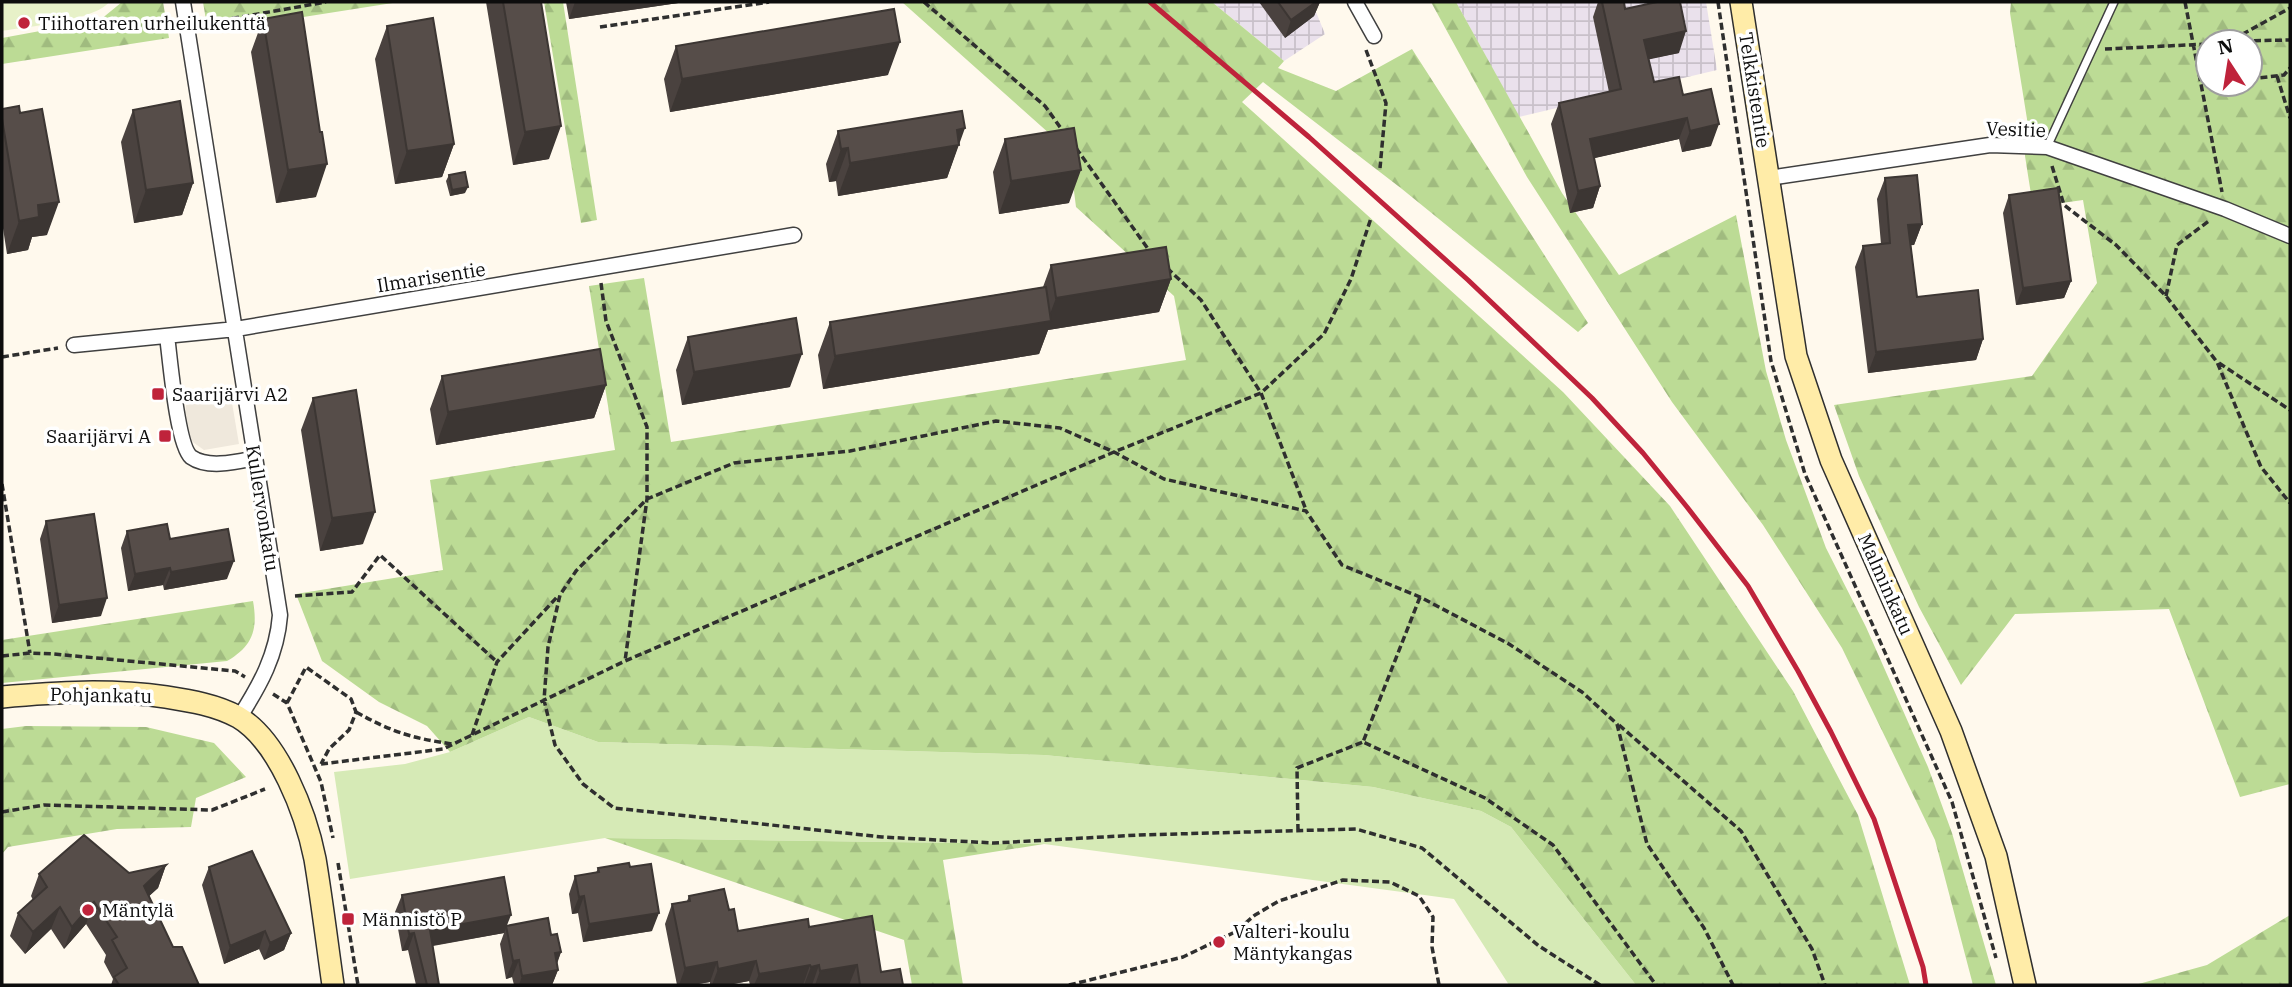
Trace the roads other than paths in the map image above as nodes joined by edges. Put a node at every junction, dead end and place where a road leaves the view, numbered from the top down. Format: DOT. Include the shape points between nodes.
graph roads {
  1 [pos="183,2"];
  2 [pos="1354,2"];
  3 [pos="1741,2"];
  4 [pos="2114,2"];
  5 [pos="1368,37"];
  6 [pos="2047,147"];
  7 [pos="1769,177"];
  8 [pos="794,236"];
  9 [pos="2290,236"];
  10 [pos="236,328"];
  11 [pos="167,336"];
  12 [pos="74,345"];
  13 [pos="255,458"];
  14 [pos="2,697"];
  15 [pos="239,718"];
  16 [pos="333,985"];
  17 [pos="2025,985"];
  1 -- 10 [label="street, Kullervonkatu"];
  2 -- 5 [label="street"];
  3 -- 7 [label="street, Telkkistentie"];
  4 -- 6 [label="lane"];
  6 -- 7 [label="street, Vesitie" via="1990,145"];
  6 -- 9 [label="street, Vesitie"];
  7 -- 17 [label="street, Malminkatu" via="1796,356 1831,460 1951,730 1996,856"];
  8 -- 10 [label="street, Ilmarisentie"];
  10 -- 11 [label="street, Ilmarisentie"];
  10 -- 13 [label="street, Kullervonkatu"];
  11 -- 12 [label="street, Ilmarisentie"];
  11 -- 13 [label="street" via="181,441 190,456 207,463"];
  13 -- 15 [label="street, Kullervonkatu" via="280,615 278,638 260,685"];
  14 -- 15 [label="street, Pohjankatu" via="130,692 198,702"];
  15 -- 16 [label="street" via="280,762 298,803 314,857"];
}
